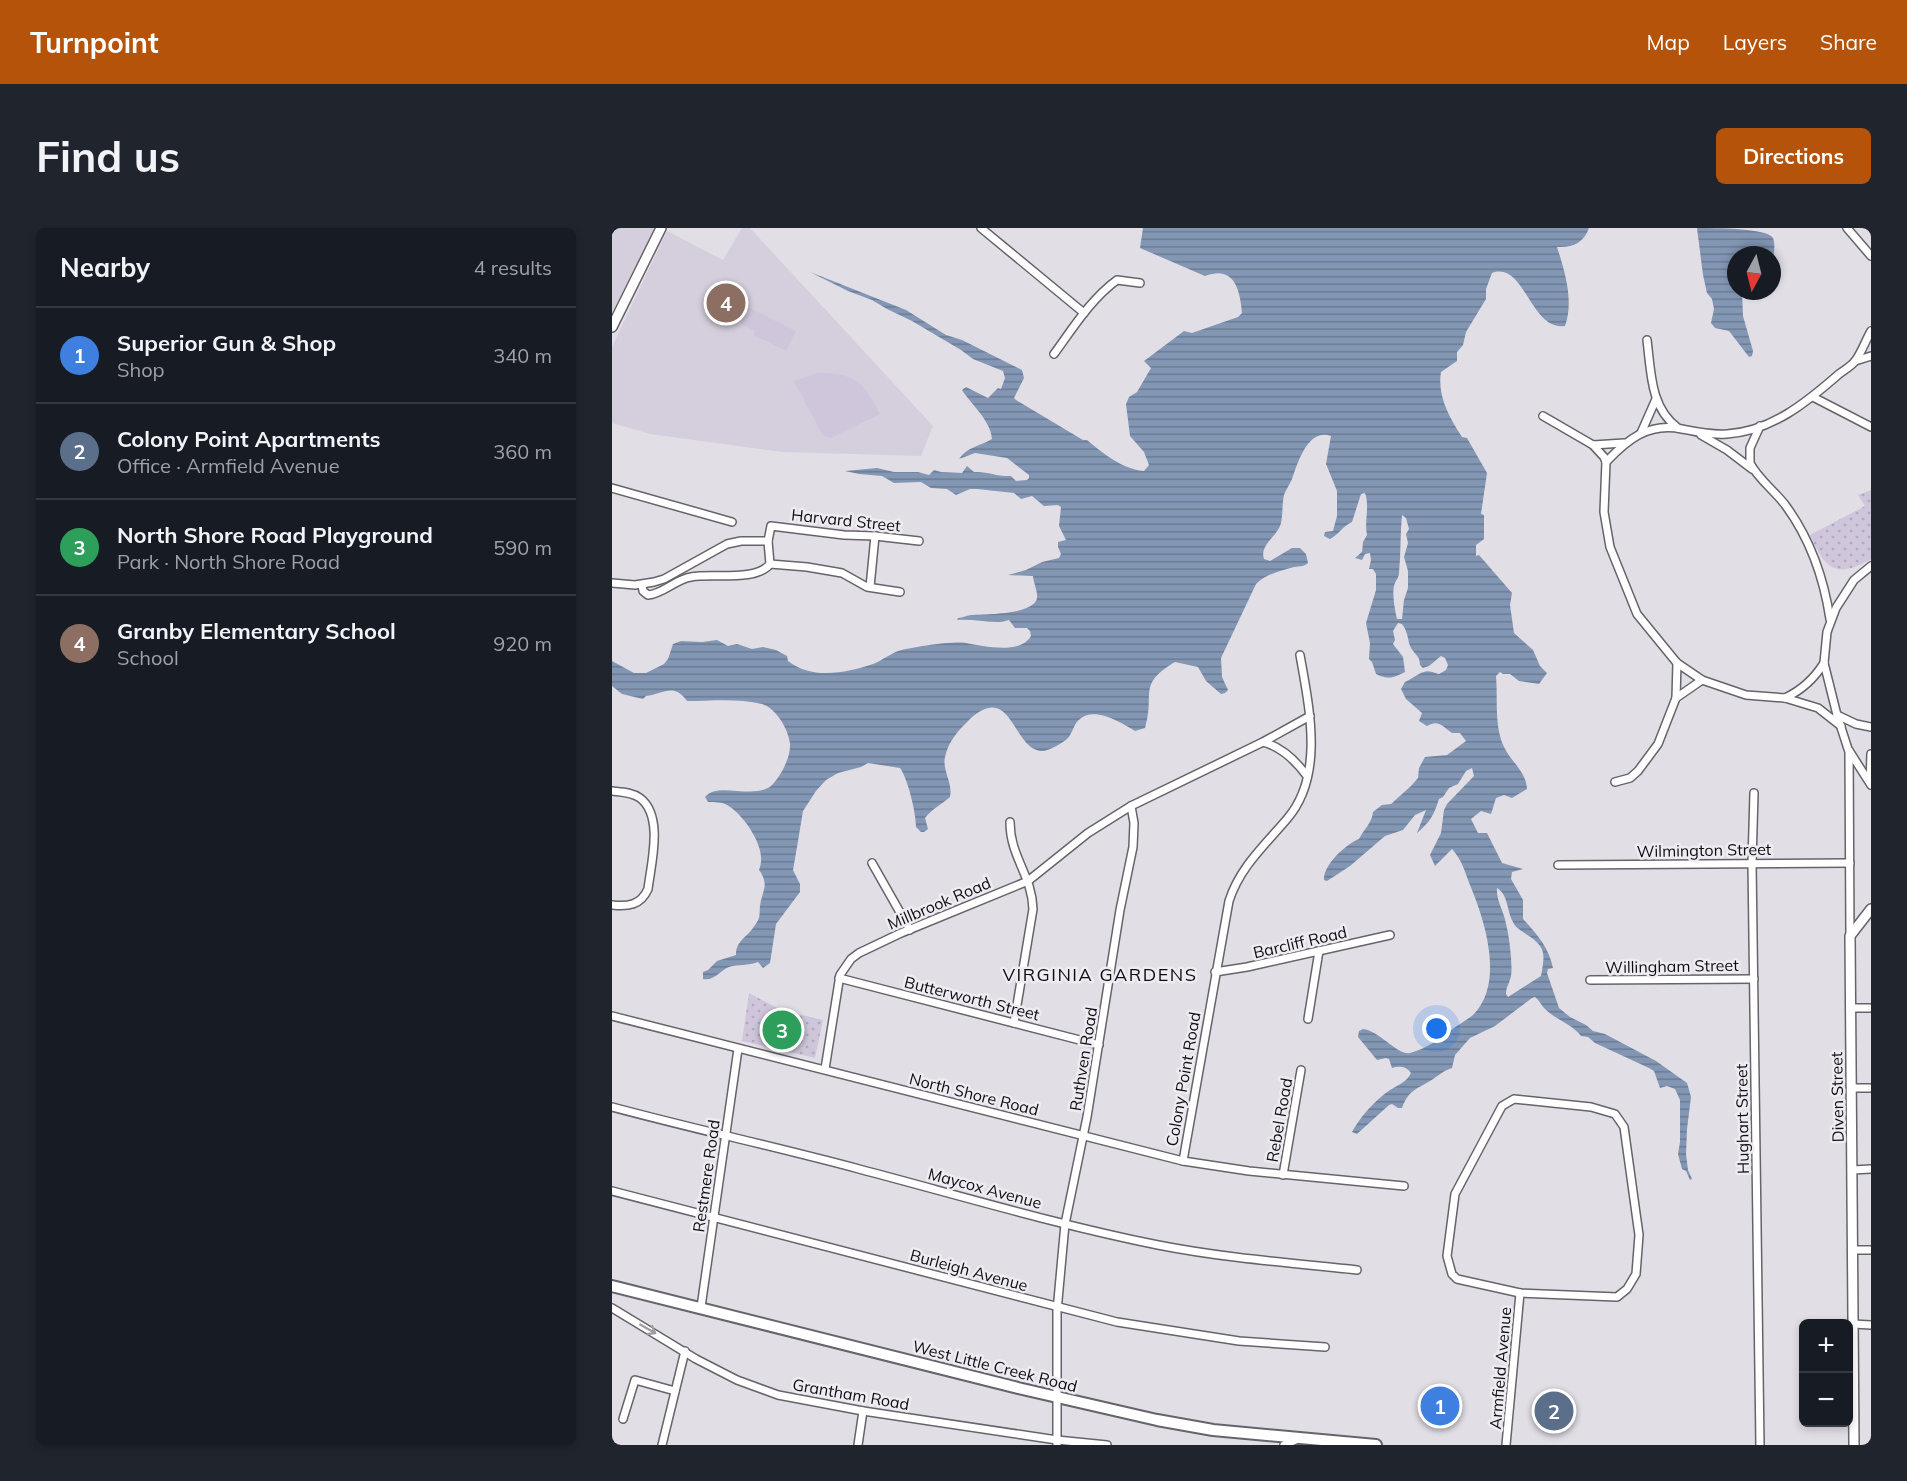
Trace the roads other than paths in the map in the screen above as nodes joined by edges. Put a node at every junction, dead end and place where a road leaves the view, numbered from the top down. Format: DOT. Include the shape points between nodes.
graph roads {
  1 [pos="661,228"];
  2 [pos="981,228"];
  3 [pos="1847,228"];
  4 [pos="1871,256"];
  5 [pos="1140,282"];
  6 [pos="1084,313"];
  7 [pos="612,327"];
  8 [pos="1871,331"];
  9 [pos="1647,340"];
  10 [pos="1054,354"];
  11 [pos="1871,356"];
  12 [pos="1855,361"];
  13 [pos="1813,397"];
  14 [pos="1656,399"];
  15 [pos="1543,416"];
  16 [pos="1760,426"];
  17 [pos="1871,427"];
  18 [pos="1679,428"];
  19 [pos="1694,432"];
  20 [pos="1641,433"];
  21 [pos="1624,443"];
  22 [pos="1593,446"];
  23 [pos="1606,462"];
  24 [pos="1754,470"];
  25 [pos="612,488"];
  26 [pos="732,522"];
  27 [pos="875,536"];
  28 [pos="768,541"];
  29 [pos="919,541"];
  30 [pos="770,564"];
  31 [pos="1871,567"];
  32 [pos="612,583"];
  33 [pos="642,585"];
  34 [pos="870,587"];
  35 [pos="900,592"];
  36 [pos="1831,621"];
  37 [pos="1300,655"];
  38 [pos="1677,663"];
  39 [pos="1824,663"];
  40 [pos="1702,680"];
  41 [pos="1676,698"];
  42 [pos="1785,698"];
  43 [pos="1837,715"];
  44 [pos="1310,717"];
  45 [pos="1841,726"];
  46 [pos="1871,727"];
  47 [pos="1263,742"];
  48 [pos="1848,749"];
  49 [pos="1871,754"];
  50 [pos="1307,776"];
  51 [pos="1615,782"];
  52 [pos="1871,785"];
  53 [pos="612,791"];
  54 [pos="1754,793"];
  55 [pos="1131,806"];
  56 [pos="1010,822"];
  57 [pos="1752,862"];
  58 [pos="872,863"];
  59 [pos="1850,863"];
  60 [pos="1558,865"];
  61 [pos="1028,881"];
  62 [pos="612,905"];
  63 [pos="1871,909"];
  64 [pos="910,930"];
  65 [pos="1390,935"];
  66 [pos="1850,936"];
  67 [pos="1319,951"];
  68 [pos="1215,972"];
  69 [pos="839,978"];
  70 [pos="1754,979"];
  71 [pos="1590,980"];
  72 [pos="1851,1008"];
  73 [pos="1871,1008"];
  74 [pos="612,1016"];
  75 [pos="1308,1019"];
  76 [pos="1014,1023"];
  77 [pos="1099,1045"];
  78 [pos="738,1049"];
  79 [pos="825,1069"];
  80 [pos="1301,1070"];
  81 [pos="1871,1088"];
  82 [pos="1852,1089"];
  83 [pos="612,1107"];
  84 [pos="726,1135"];
  85 [pos="1083,1136"];
  86 [pos="1183,1161"];
  87 [pos="1871,1169"];
  88 [pos="1852,1170"];
  89 [pos="1282,1175"];
  90 [pos="1404,1186"];
  91 [pos="612,1191"];
  92 [pos="714,1217"];
  93 [pos="1065,1224"];
  94 [pos="1852,1250"];
  95 [pos="1871,1250"];
  96 [pos="1357,1270"];
  97 [pos="612,1286"];
  98 [pos="1520,1293"];
  99 [pos="1058,1306"];
  100 [pos="701,1307"];
  101 [pos="612,1308"];
  102 [pos="1853,1319"];
  103 [pos="1853,1324"];
  104 [pos="1871,1325"];
  105 [pos="1325,1347"];
  106 [pos="685,1351"];
  107 [pos="675,1391"];
  108 [pos="1057,1397"];
  109 [pos="863,1411"];
  110 [pos="624,1419"];
  111 [pos="1301,1438"];
  112 [pos="1058,1442"];
  113 [pos="662,1445"];
  114 [pos="858,1445"];
  115 [pos="1107,1445"];
  116 [pos="1284,1445"];
  117 [pos="1376,1445"];
  118 [pos="1506,1445"];
  119 [pos="1760,1445"];
  120 [pos="1854,1445"];
  1 -- 7 [label="street"];
  2 -- 6 [label="street"];
  3 -- 4 [label="street"];
  5 -- 6 [label="street" via="1117,280"];
  6 -- 10 [label="street"];
  8 -- 12 [label="street"];
  9 -- 14 [label="street"];
  11 -- 12 [label="street"];
  12 -- 13 [label="street"];
  13 -- 16 [label="street" via="1792,412"];
  13 -- 17 [label="street"];
  14 -- 18 [label="street" via="1670,422"];
  14 -- 20 [label="street"];
  15 -- 22 [label="street"];
  16 -- 19 [label="street" via="1731,434"];
  16 -- 24 [label="street" via="1750,448"];
  18 -- 19 [label="street"];
  18 -- 20 [label="street"];
  19 -- 24 [label="street"];
  20 -- 21 [label="street"];
  21 -- 22 [label="street"];
  21 -- 23 [label="street"];
  22 -- 23 [label="street"];
  23 -- 38 [label="street" via="1604,512 1610,548 1637,614"];
  24 -- 36 [label="street" via="1787,507 1806,539"];
  25 -- 26 [label="street"];
  27 -- 28 [label="street, Harvard Street" via="771,526"];
  27 -- 29 [label="street, Harvard Street"];
  27 -- 34 [label="street"];
  28 -- 30 [label="street"];
  28 -- 33 [label="street" via="727,544 664,579"];
  30 -- 33 [label="street" via="746,574 690,577 653,595 643,591"];
  30 -- 34 [label="street" via="842,573"];
  31 -- 36 [label="street" via="1842,596"];
  32 -- 33 [label="street"];
  34 -- 35 [label="street"];
  36 -- 39 [label="street"];
  37 -- 44 [label="street, Colony Point Road"];
  38 -- 40 [label="street"];
  38 -- 41 [label="street"];
  39 -- 42 [label="street" via="1803,688"];
  39 -- 43 [label="street"];
  40 -- 41 [label="street"];
  40 -- 42 [label="street" via="1746,695"];
  41 -- 51 [label="street" via="1658,744 1638,771"];
  42 -- 45 [label="street" via="1818,708"];
  43 -- 45 [label="street"];
  43 -- 46 [label="street"];
  44 -- 47 [label="street"];
  44 -- 50 [label="street, Colony Point Road" via="1312,750"];
  45 -- 48 [label="street"];
  47 -- 50 [label="street" via="1283,751"];
  47 -- 55 [label="street"];
  48 -- 52 [label="street"];
  48 -- 59 [label="street, Diven Street"];
  49 -- 52 [label="street"];
  50 -- 68 [label="street, Colony Point Road" via="1294,810 1237,879 1228,901"];
  53 -- 62 [label="street" via="636,796 646,804 654,840 645,895 629,905"];
  54 -- 57 [label="street, Hughart Street"];
  55 -- 61 [label="street, Millbrook Road" via="1088,833"];
  55 -- 77 [label="street, Ruthven Road" via="1133,847"];
  56 -- 61 [label="street" via="1013,849"];
  57 -- 59 [label="street, Wilmington Street"];
  57 -- 60 [label="street, Wilmington Street"];
  57 -- 70 [label="street, Hughart Street"];
  58 -- 64 [label="street"];
  59 -- 66 [label="street, Diven Street"];
  61 -- 64 [label="street, Millbrook Road"];
  61 -- 76 [label="street" via="1033,909"];
  63 -- 66 [label="street"];
  64 -- 69 [label="street, Millbrook Road" via="860,953 844,967"];
  65 -- 67 [label="street, Barcliff Road"];
  66 -- 72 [label="street, Diven Street"];
  67 -- 68 [label="street, Barcliff Road"];
  67 -- 75 [label="street"];
  68 -- 86 [label="street, Colony Point Road"];
  69 -- 76 [label="street, Butterworth Street"];
  69 -- 79 [label="street"];
  70 -- 71 [label="street, Willingham Street"];
  70 -- 119 [label="street, Hughart Street"];
  72 -- 73 [label="street"];
  72 -- 82 [label="street, Diven Street"];
  74 -- 78 [label="street, North Shore Road"];
  76 -- 77 [label="street, Butterworth Street"];
  77 -- 85 [label="street, Ruthven Road"];
  78 -- 79 [label="street, North Shore Road"];
  78 -- 84 [label="street, Restmere Road"];
  79 -- 85 [label="street, North Shore Road"];
  80 -- 89 [label="street, Rebel Road"];
  81 -- 82 [label="street"];
  82 -- 88 [label="street, Diven Street"];
  83 -- 84 [label="street, Maycox Avenue"];
  84 -- 92 [label="street, Restmere Road"];
  84 -- 93 [label="street, Maycox Avenue"];
  85 -- 86 [label="street, North Shore Road"];
  85 -- 93 [label="street, Ruthven Road"];
  86 -- 89 [label="street, North Shore Road"];
  87 -- 88 [label="street"];
  88 -- 94 [label="street, Diven Street"];
  89 -- 90 [label="street, North Shore Road"];
  91 -- 92 [label="street, Burleigh Avenue"];
  92 -- 99 [label="street, Burleigh Avenue"];
  92 -- 100 [label="street, Restmere Road"];
  93 -- 96 [label="street, Maycox Avenue" via="1160,1245"];
  93 -- 99 [label="street, Ruthven Road"];
  94 -- 95 [label="street"];
  94 -- 102 [label="street, Diven Street"];
  97 -- 100 [label="main road, West Little Creek Road"];
  98 -- 98 [label="street" via="1617,1297 1636,1274 1637,1215 1624,1127 1615,1114 1591,1107 1514,1099 1502,1106 1455,1194 1447,1256 1452,1274 1457,1279"];
  98 -- 118 [label="street, Armfield Avenue"];
  99 -- 105 [label="street, Burleigh Avenue" via="1117,1322 1191,1335"];
  99 -- 108 [label="street, Ruthven Road"];
  100 -- 108 [label="main road, West Little Creek Road"];
  101 -- 106 [label="street, Grantham Road, one-way"];
  103 -- 104 [label="street"];
  103 -- 120 [label="street, Diven Street"];
  106 -- 107 [label="street"];
  106 -- 109 [label="street, Grantham Road" via="736,1380 778,1395"];
  107 -- 110 [label="street" via="635,1380"];
  107 -- 113 [label="street"];
  108 -- 111 [label="main road, West Little Creek Road" via="1213,1430"];
  108 -- 112 [label="street, Ruthven Road"];
  109 -- 112 [label="street, Grantham Road"];
  109 -- 114 [label="street"];
  111 -- 116 [label="street"];
  111 -- 117 [label="main road, West Little Creek Road"];
  112 -- 115 [label="street, Grantham Road"];
}
